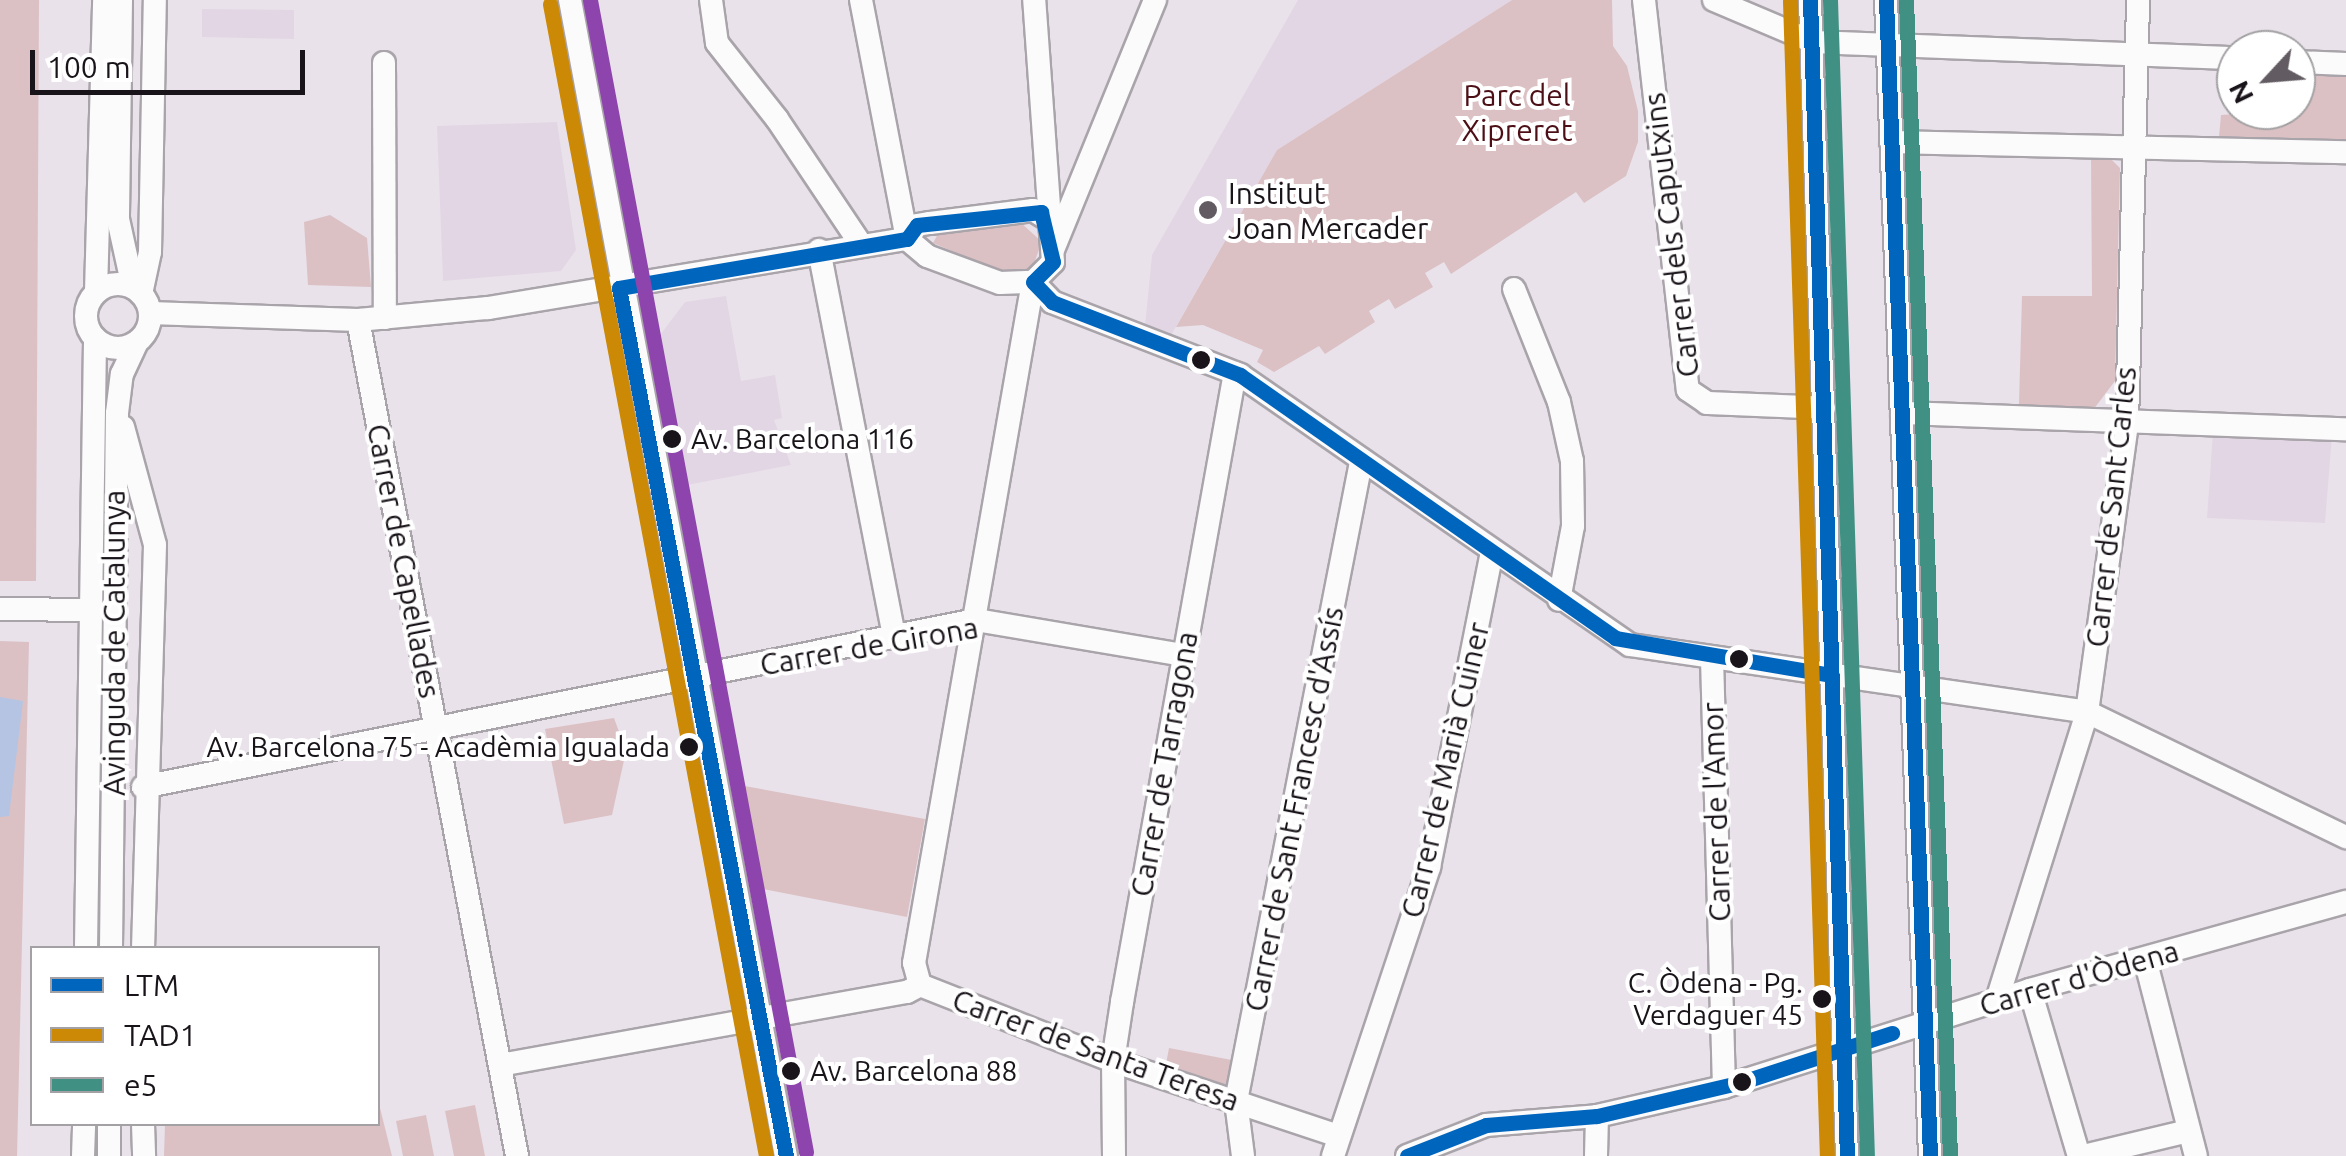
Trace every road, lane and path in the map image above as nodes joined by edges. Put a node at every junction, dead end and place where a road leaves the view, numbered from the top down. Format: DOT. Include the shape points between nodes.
graph roads {
  1 [pos="104,0"];
  2 [pos="122,0"];
  3 [pos="155,0"];
  4 [pos="570,0"];
  5 [pos="712,0"];
  6 [pos="861,0"];
  7 [pos="1034,0"];
  8 [pos="1155,0"];
  9 [pos="1644,0"];
  10 [pos="1714,0"];
  11 [pos="1810,0"];
  12 [pos="1886,0"];
  13 [pos="2138,0"];
  14 [pos="1813,42"];
  15 [pos="1888,42"];
  16 [pos="2134,53"];
  17 [pos="2216,57"];
  18 [pos="384,63"];
  19 [pos="2316,63"];
  20 [pos="2346,64"];
  21 [pos="1892,142"];
  22 [pos="2134,146"];
  23 [pos="2346,152"];
  24 [pos="1046,218"];
  25 [pos="908,239"];
  26 [pos="860,242"];
  27 [pos="819,250"];
  28 [pos="1053,250"];
  29 [pos="1034,282"];
  30 [pos="620,288"];
  31 [pos="1514,289"];
  32 [pos="96,292"];
  33 [pos="141,298"];
  34 [pos="385,318"];
  35 [pos="358,320"];
  36 [pos="95,338"];
  37 [pos="138,342"];
  38 [pos="1235,373"];
  39 [pos="1824,408"];
  40 [pos="117,413"];
  41 [pos="1902,413"];
  42 [pos="2127,423"];
  43 [pos="2346,429"];
  44 [pos="1360,462"];
  45 [pos="1492,553"];
  46 [pos="1559,600"];
  47 [pos="0,609"];
  48 [pos="91,610"];
  49 [pos="976,620"];
  50 [pos="894,636"];
  51 [pos="1184,655"];
  52 [pos="1712,658"];
  53 [pos="1832,675"];
  54 [pos="694,680"];
  55 [pos="1909,690"];
  56 [pos="2087,712"];
  57 [pos="436,727"];
  58 [pos="143,787"];
  59 [pos="2346,837"];
  60 [pos="2346,902"];
  61 [pos="86,946"];
  62 [pos="111,946"];
  63 [pos="143,946"];
  64 [pos="2146,959"];
  65 [pos="920,984"];
  66 [pos="2030,990"];
  67 [pos="1997,1000"];
  68 [pos="760,1017"];
  69 [pos="1920,1024"];
  70 [pos="1843,1050"];
  71 [pos="1112,1061"];
  72 [pos="500,1065"];
  73 [pos="1724,1087"];
  74 [pos="1236,1101"];
  75 [pos="1597,1116"];
  76 [pos="84,1126"];
  77 [pos="110,1126"];
  78 [pos="144,1126"];
  79 [pos="2188,1131"];
  80 [pos="1336,1146"];
  81 [pos="84,1156"];
  82 [pos="109,1156"];
  83 [pos="144,1156"];
  84 [pos="517,1156"];
  85 [pos="786,1156"];
  86 [pos="1114,1156"];
  87 [pos="1243,1156"];
  88 [pos="1407,1156"];
  89 [pos="1596,1156"];
  90 [pos="1847,1156"];
  91 [pos="1930,1156"];
  92 [pos="2082,1156"];
  93 [pos="2196,1156"];
  1 -- 32 [label="street"];
  2 -- 33 [label="street" via="118,219"];
  3 -- 33 [label="street" via="150,252"];
  4 -- 30 [label="street"];
  5 -- 26 [label="street" via="717,43"];
  6 -- 25 [label="street"];
  7 -- 24 [label="street"];
  8 -- 28 [label="street"];
  9 -- 39 [label="street, Carrer dels Caputxins" via="1688,390 1707,403"];
  10 -- 14 [label="street"];
  11 -- 14 [label="street"];
  12 -- 15 [label="street"];
  13 -- 16 [label="street, Carrer de Sant Carles"];
  14 -- 15 [label="street"];
  14 -- 39 [label="street"];
  15 -- 16 [label="street"];
  15 -- 21 [label="street"];
  16 -- 17 [label="street"];
  16 -- 22 [label="street, Carrer de Sant Carles"];
  18 -- 34 [label="street"];
  19 -- 20 [label="street"];
  21 -- 22 [label="street"];
  21 -- 41 [label="street"];
  22 -- 23 [label="street"];
  22 -- 42 [label="street, Carrer de Sant Carles"];
  24 -- 25 [label="street" via="1033,210 930,223 917,225"];
  24 -- 28 [label="street"];
  25 -- 26 [label="street"];
  25 -- 29 [label="street" via="1000,284"];
  26 -- 27 [label="street"];
  27 -- 30 [label="street"];
  27 -- 50 [label="street"];
  28 -- 29 [label="street" via="1053,262"];
  29 -- 38 [label="street" via="1052,302"];
  29 -- 49 [label="street"];
  30 -- 34 [label="street"];
  30 -- 54 [label="street"];
  31 -- 46 [label="street" via="1559,402 1572,461 1573,526"];
  32 -- 33 [label="street" via="114,284"];
  32 -- 36 [label="street" via="86,315"];
  33 -- 35 [label="street"];
  33 -- 37 [label="street"];
  34 -- 35 [label="street"];
  35 -- 57 [label="street, Carrer de Capellades"];
  36 -- 37 [label="street" via="120,348"];
  36 -- 48 [label="street, Avinguda de Catalunya"];
  37 -- 40 [label="street, Avinguda de Catalunya" via="122,374"];
  38 -- 44 [label="street"];
  38 -- 51 [label="street, Carrer de Tarragona"];
  39 -- 53 [label="street"];
  40 -- 58 [label="street" via="154,545"];
  40 -- 62 [label="street, Avinguda de Catalunya"];
  41 -- 42 [label="street"];
  41 -- 55 [label="street"];
  42 -- 43 [label="street"];
  42 -- 56 [label="street, Carrer de Sant Carles"];
  44 -- 45 [label="street"];
  44 -- 74 [label="street, Carrer de Sant Francesc d'Assís"];
  45 -- 46 [label="street"];
  45 -- 80 [label="street, Carrer de Marià Cuiner" via="1429,868"];
  46 -- 52 [label="street" via="1630,645"];
  47 -- 48 [label="street"];
  48 -- 61 [label="street, Avinguda de Catalunya"];
  49 -- 50 [label="street, Carrer de Girona"];
  49 -- 51 [label="street, Carrer de Girona"];
  49 -- 65 [label="street" via="914,963"];
  50 -- 54 [label="street, Carrer de Girona"];
  51 -- 71 [label="street, Carrer de Tarragona"];
  52 -- 53 [label="street"];
  52 -- 73 [label="street, Carrer de l'Amor"];
  53 -- 55 [label="street"];
  53 -- 70 [label="street"];
  54 -- 57 [label="street, Carrer de Girona"];
  54 -- 68 [label="street"];
  55 -- 56 [label="street"];
  55 -- 69 [label="street"];
  56 -- 59 [label="street"];
  56 -- 67 [label="street, Carrer de Sant Carles"];
  57 -- 58 [label="street, Carrer de Girona"];
  57 -- 72 [label="street, Carrer de Capellades"];
  58 -- 63 [label="street"];
  60 -- 64 [label="street, Carrer d'Òdena"];
  64 -- 66 [label="street, Carrer d'Òdena"];
  64 -- 79 [label="street"];
  65 -- 68 [label="street, Carrer de Santa Teresa" via="907,992"];
  65 -- 71 [label="street, Carrer de Santa Teresa"];
  66 -- 67 [label="street, Carrer d'Òdena"];
  66 -- 92 [label="street"];
  67 -- 69 [label="street, Carrer d'Òdena"];
  68 -- 72 [label="street, Carrer de Santa Teresa"];
  68 -- 85 [label="street"];
  69 -- 70 [label="street, Carrer d'Òdena"];
  69 -- 91 [label="street"];
  70 -- 73 [label="street, Carrer d'Òdena"];
  70 -- 90 [label="street"];
  71 -- 74 [label="street, Carrer de Santa Teresa"];
  71 -- 86 [label="street, Carrer de Tarragona"];
  72 -- 84 [label="street, Carrer de Capellades"];
  73 -- 75 [label="street, Carrer d'Òdena"];
  74 -- 80 [label="street, Carrer de Santa Teresa"];
  74 -- 87 [label="street, Carrer de Sant Francesc d'Assís"];
  75 -- 88 [label="street, Carrer d'Òdena" via="1486,1124"];
  75 -- 89 [label="street"];
  76 -- 81 [label="street"];
  77 -- 82 [label="street"];
  78 -- 83 [label="street"];
  79 -- 92 [label="street"];
  79 -- 93 [label="street"];
}
